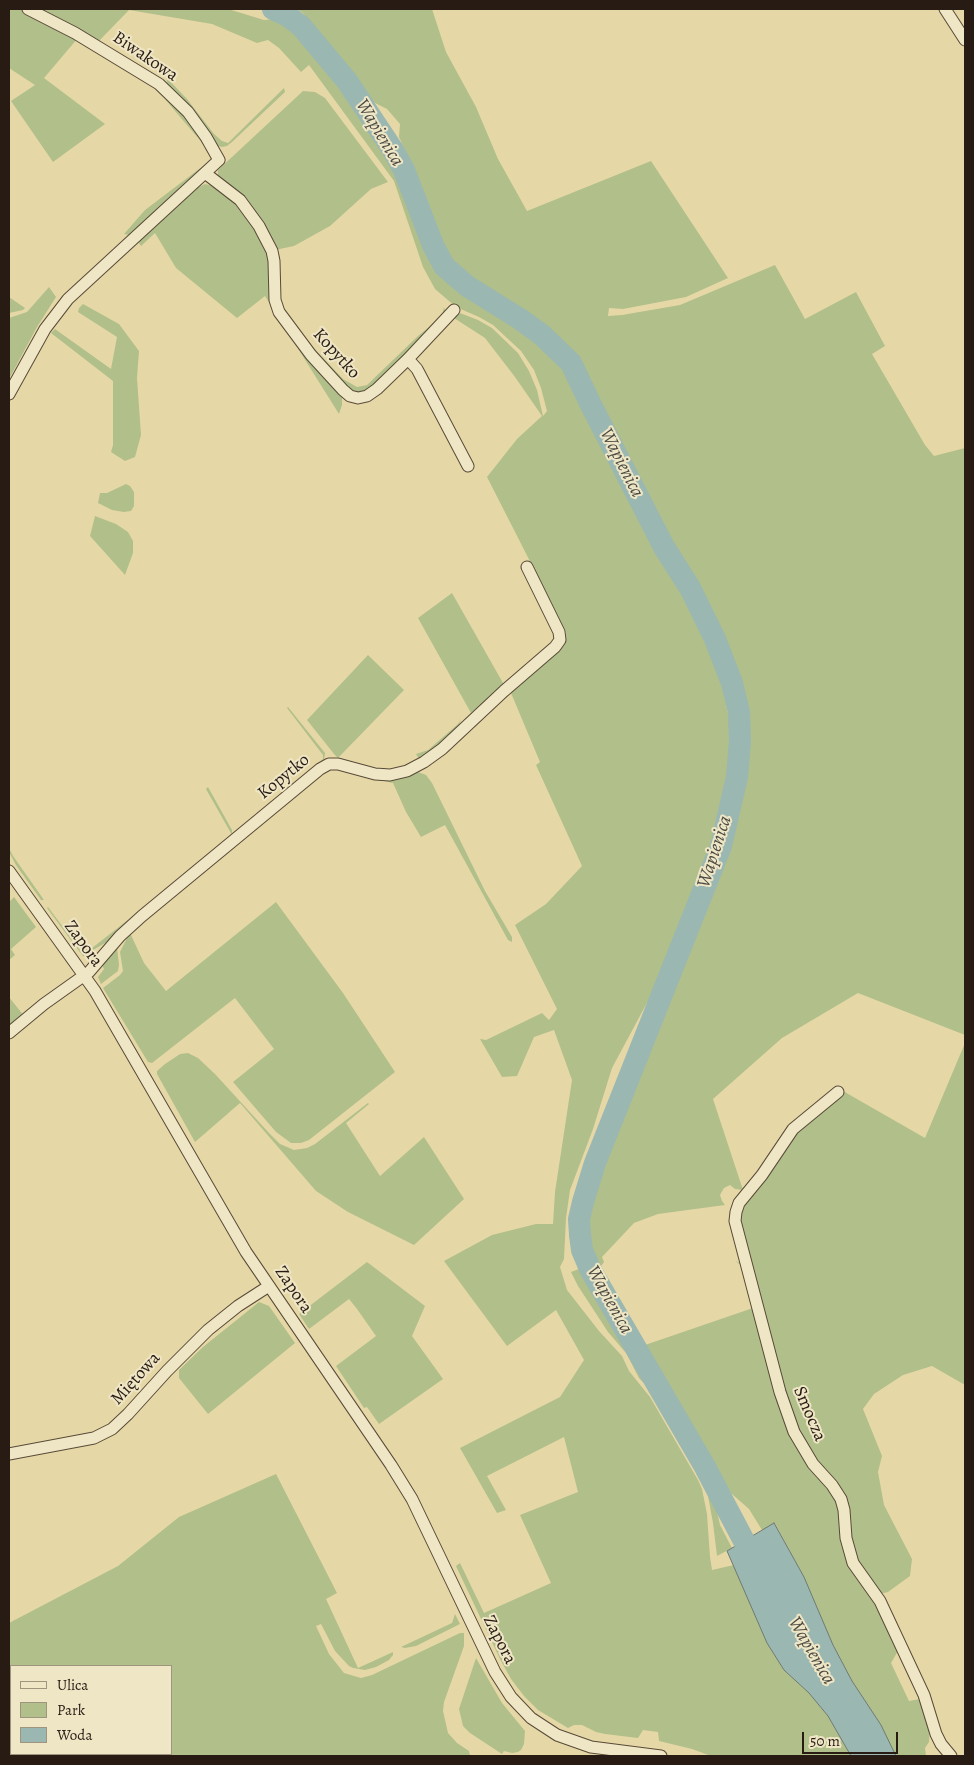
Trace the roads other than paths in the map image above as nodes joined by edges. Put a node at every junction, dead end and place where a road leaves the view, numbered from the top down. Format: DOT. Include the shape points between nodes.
graph roads {
  1 [pos="28,9"];
  2 [pos="945,9"];
  3 [pos="965,40"];
  4 [pos="205,173"];
  5 [pos="454,310"];
  6 [pos="408,359"];
  7 [pos="9,394"];
  8 [pos="468,466"];
  9 [pos="527,567"];
  10 [pos="9,871"];
  11 [pos="84,976"];
  12 [pos="9,1033"];
  13 [pos="838,1092"];
  14 [pos="269,1286"];
  15 [pos="9,1454"];
  16 [pos="9,1751"];
  17 [pos="10,1756"];
  18 [pos="660,1756"];
  19 [pos="951,1756"];
  1 -- 4 [label="street, Biwakowa" via="75,33 159,84 188,112 220,160"];
  2 -- 3 [label="street"];
  4 -- 6 [label="street, Kopytko" via="234,195 252,215 272,251 275,300 279,312 311,355 343,390 358,398 368,396"];
  4 -- 7 [label="street" via="68,299 41,336"];
  5 -- 6 [label="street, Kopytko"];
  6 -- 8 [label="street"];
  9 -- 11 [label="street, Kopytko" via="560,632 560,640 554,647 442,750 407,771 375,774 338,764 320,769 142,916"];
  10 -- 11 [label="street, Zapora"];
  11 -- 12 [label="street, Kopytko"];
  11 -- 14 [label="street, Zapora"];
  13 -- 19 [label="street, Smocza" via="793,1129 739,1203 735,1221 780,1392 794,1432 813,1464 841,1499 853,1563 880,1601 924,1695 936,1734"];
  14 -- 15 [label="street, Miętowa" via="208,1330 112,1429 94,1438"];
  14 -- 18 [label="street, Zapora" via="412,1499 481,1644 516,1703 557,1735 586,1745"];
  16 -- 17 [label="street"];
}
